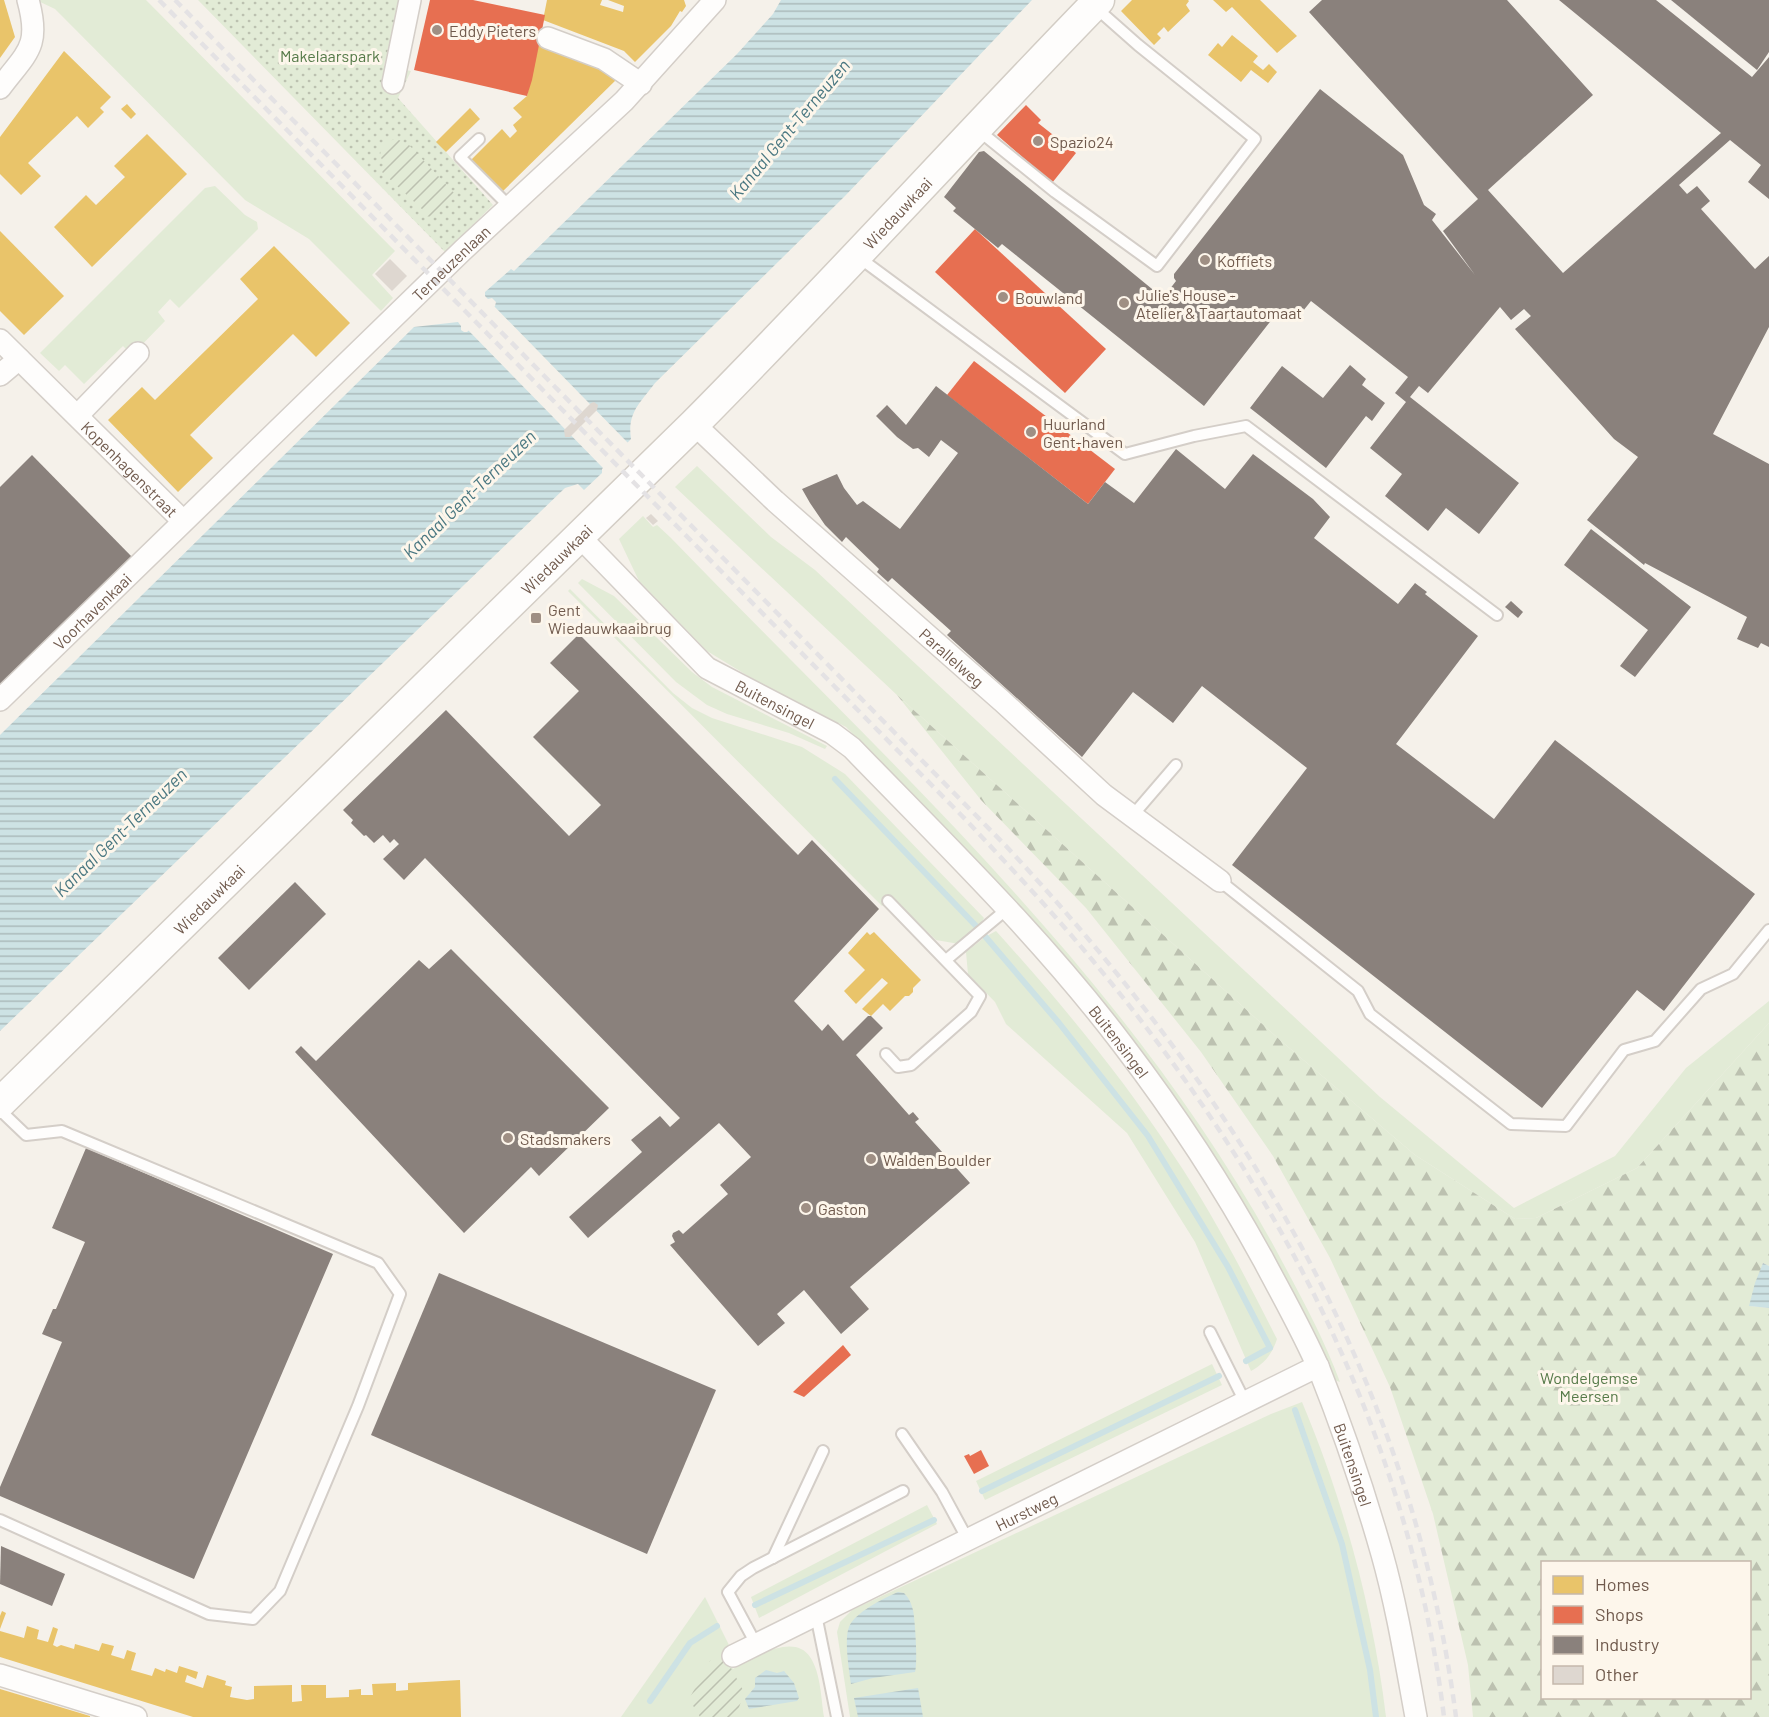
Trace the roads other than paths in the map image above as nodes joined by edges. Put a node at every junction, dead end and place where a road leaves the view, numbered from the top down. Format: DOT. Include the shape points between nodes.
graph roads {
  1 [pos="410,0"];
  2 [pos="715,0"];
  3 [pos="29,2"];
  4 [pos="1096,3"];
  5 [pos="548,38"];
  6 [pos="393,83"];
  7 [pos="641,84"];
  8 [pos="0,88"];
  9 [pos="976,128"];
  10 [pos="479,139"];
  11 [pos="510,207"];
  12 [pos="857,255"];
  13 [pos="0,340"];
  14 [pos="138,353"];
  15 [pos="19,359"];
  16 [pos="0,375"];
  17 [pos="78,415"];
  18 [pos="694,424"];
  19 [pos="183,521"];
  20 [pos="579,536"];
  21 [pos="1497,615"];
  22 [pos="0,700"];
  23 [pos="1176,765"];
  24 [pos="1133,815"];
  25 [pos="1220,881"];
  26 [pos="888,901"];
  27 [pos="1007,909"];
  28 [pos="1769,930"];
  29 [pos="946,960"];
  30 [pos="886,1054"];
  31 [pos="0,1103"];
  32 [pos="0,1110"];
  33 [pos="1210,1332"];
  34 [pos="1318,1366"];
  35 [pos="1245,1402"];
  36 [pos="902,1434"];
  37 [pos="823,1451"];
  38 [pos="903,1491"];
  39 [pos="0,1520"];
  40 [pos="968,1540"];
  41 [pos="773,1558"];
  42 [pos="816,1615"];
  43 [pos="757,1646"];
  44 [pos="734,1656"];
  45 [pos="0,1675"];
  46 [pos="136,1717"];
  47 [pos="837,1717"];
  48 [pos="1416,1717"];
  1 -- 6 [label="street"];
  2 -- 7 [label="street, Terneuzenlaan"];
  3 -- 8 [label="street" via="32,46"];
  4 -- 9 [label="main road, Wiedauwkaai"];
  4 -- 9 [label="lane" via="1138,45 1255,139 1157,266"];
  5 -- 7 [label="street" via="604,59"];
  7 -- 11 [label="street, Terneuzenlaan"];
  9 -- 12 [label="main road, Wiedauwkaai"];
  10 -- 11 [label="lane" via="460,157"];
  11 -- 19 [label="street, Terneuzenlaan"];
  12 -- 18 [label="main road, Wiedauwkaai"];
  12 -- 21 [label="lane" via="1125,454 1246,426"];
  13 -- 15 [label="street, Kopenhagenstraat"];
  14 -- 17 [label="street, Kopenhagenstraat"];
  15 -- 16 [label="street"];
  15 -- 17 [label="street, Kopenhagenstraat"];
  17 -- 19 [label="street, Kopenhagenstraat"];
  18 -- 20 [label="main road, Wiedauwkaai"];
  18 -- 24 [label="street, Parallelweg" via="1104,795"];
  19 -- 22 [label="street, Voorhavenkaai"];
  20 -- 27 [label="street, Buitensingel" via="707,668 852,748"];
  20 -- 31 [label="main road, Wiedauwkaai"];
  23 -- 24 [label="lane"];
  24 -- 25 [label="street, Parallelweg"];
  25 -- 28 [label="lane" via="1358,991 1370,1014 1511,1124 1566,1126 1624,1050 1654,1041 1701,989 1733,974"];
  26 -- 29 [label="lane"];
  27 -- 29 [label="lane"];
  27 -- 34 [label="street, Buitensingel" via="1123,1045 1191,1141 1242,1222"];
  29 -- 30 [label="lane" via="980,996 971,1012 911,1065 898,1067"];
  32 -- 39 [label="lane" via="26,1135 62,1131 378,1263 400,1294 358,1406 280,1591 253,1619 208,1614"];
  33 -- 35 [label="lane"];
  34 -- 35 [label="street, Hurstweg"];
  34 -- 48 [label="street, Buitensingel" via="1382,1555"];
  35 -- 40 [label="street, Hurstweg"];
  36 -- 40 [label="lane" via="942,1492"];
  37 -- 41 [label="lane"];
  38 -- 41 [label="lane"];
  40 -- 42 [label="street, Hurstweg"];
  41 -- 43 [label="lane" via="741,1576 728,1592"];
  42 -- 43 [label="street, Hurstweg"];
  42 -- 47 [label="lane"];
  43 -- 44 [label="street, Hurstweg"];
  45 -- 46 [label="street"];
}
